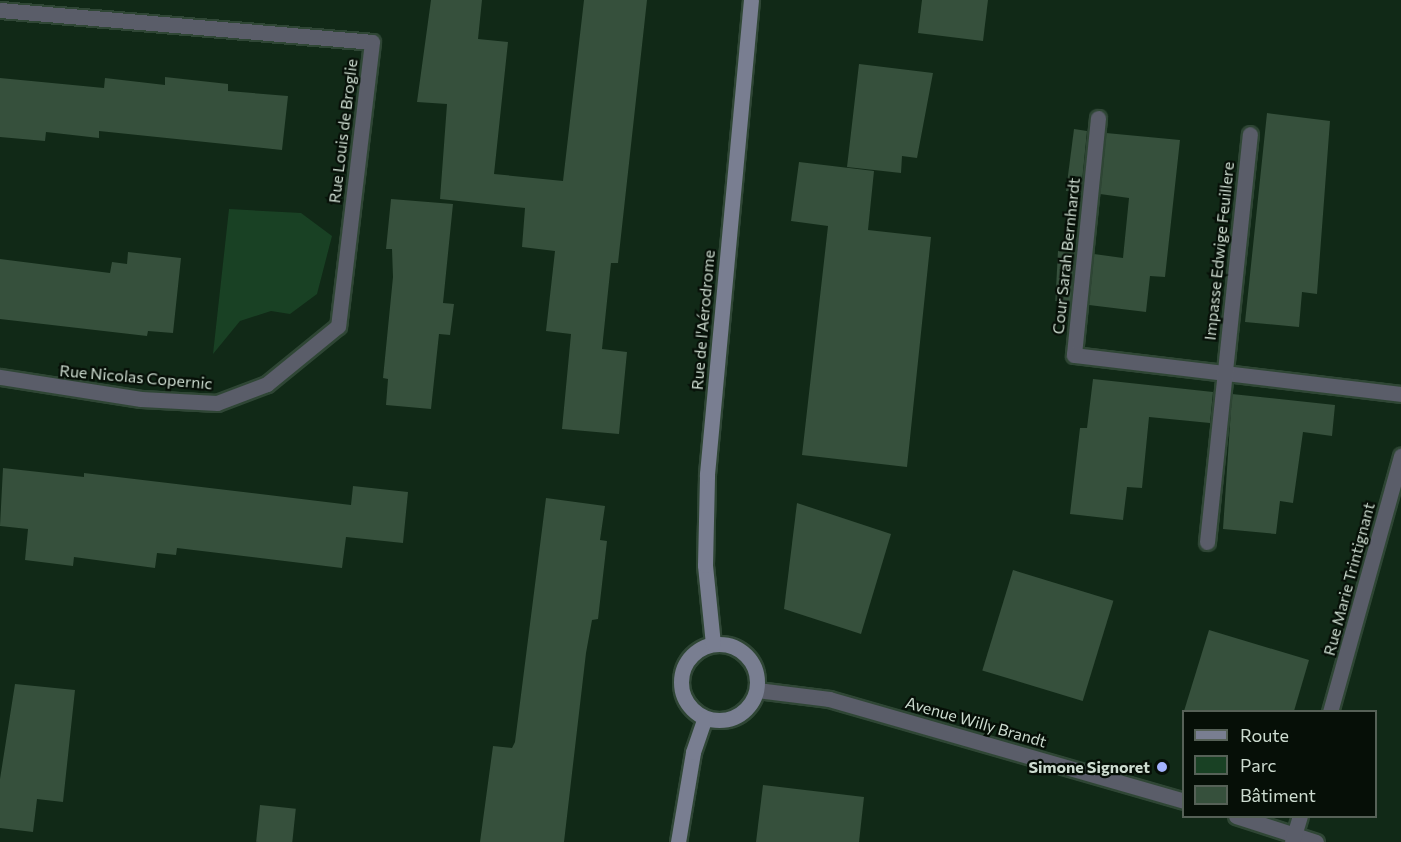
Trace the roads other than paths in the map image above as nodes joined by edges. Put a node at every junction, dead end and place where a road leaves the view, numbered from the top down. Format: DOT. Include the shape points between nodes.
graph roads {
  1 [pos="751,0"];
  2 [pos="0,10"];
  3 [pos="1098,118"];
  4 [pos="1250,135"];
  5 [pos="1223,372"];
  6 [pos="0,377"];
  7 [pos="267,384"];
  8 [pos="1401,394"];
  9 [pos="1401,456"];
  10 [pos="1207,542"];
  11 [pos="713,644"];
  12 [pos="757,690"];
  13 [pos="1330,710"];
  14 [pos="705,718"];
  15 [pos="1182,800"];
  16 [pos="1241,818"];
  17 [pos="1299,818"];
  18 [pos="1293,838"];
  19 [pos="678,842"];
  20 [pos="1316,842"];
  1 -- 11 [label="street, Rue de l'Aérodrome" via="707,474 705,565"];
  2 -- 7 [label="street, Rue Louis de Broglie" via="372,42 338,326"];
  3 -- 5 [label="street, Cour Sarah Bernhardt" via="1074,355"];
  4 -- 5 [label="street, Impasse Edwige Feuillere"];
  5 -- 8 [label="street, Cour Sarah Bernhardt"];
  5 -- 10 [label="street"];
  6 -- 7 [label="street, Rue Nicolas Copernic" via="192,402 240,397"];
  9 -- 13 [label="street, Rue Marie Trintignant"];
  11 -- 12 [label="street" via="732,646 747,655 754,666"];
  11 -- 14 [label="street" via="689,658 682,678 684,699"];
  12 -- 14 [label="street" via="737,716"];
  12 -- 15 [label="street, Avenue Willy Brandt" via="830,699"];
  14 -- 19 [label="street" via="693,752"];
  16 -- 18 [label="street"];
  17 -- 18 [label="street"];
  18 -- 20 [label="street"];
}
